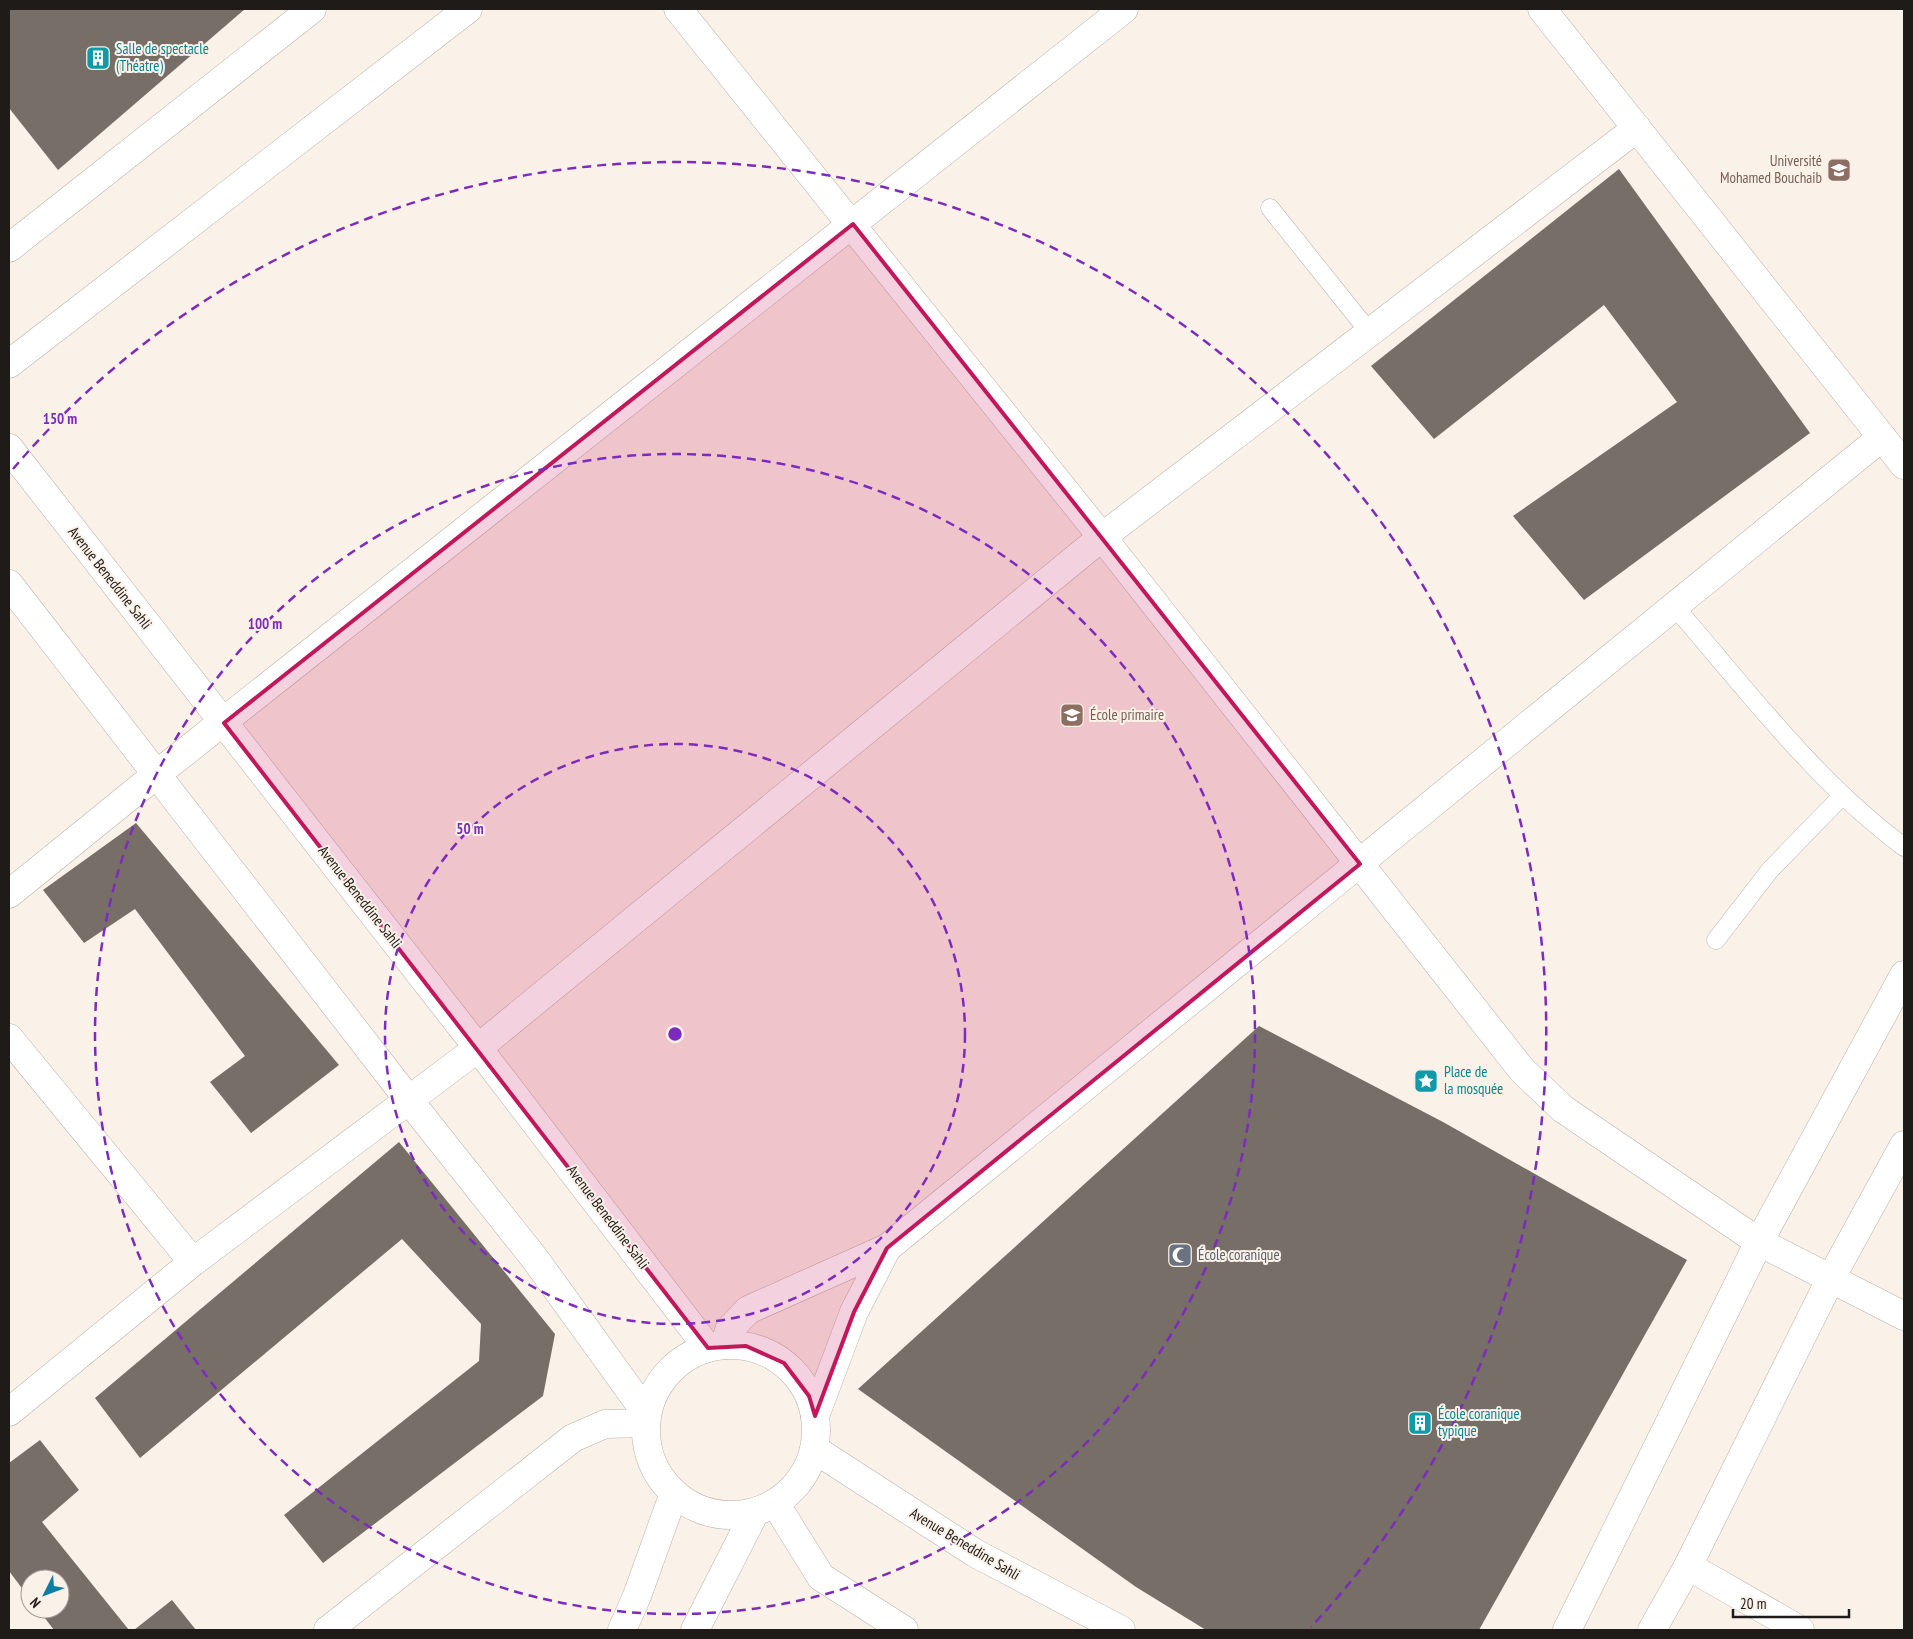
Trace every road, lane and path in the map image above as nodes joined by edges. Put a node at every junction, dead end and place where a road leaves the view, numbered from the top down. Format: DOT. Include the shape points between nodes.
graph roads {
  1 [pos="312,9"];
  2 [pos="468,9"];
  3 [pos="678,9"];
  4 [pos="1124,9"];
  5 [pos="1542,9"];
  6 [pos="1637,128"];
  7 [pos="1270,208"];
  8 [pos="853,224"];
  9 [pos="9,248"];
  10 [pos="1370,332"];
  11 [pos="9,364"];
  12 [pos="1882,437"];
  13 [pos="9,448"];
  14 [pos="1904,465"];
  15 [pos="1102,537"];
  16 [pos="9,584"];
  17 [pos="1675,607"];
  18 [pos="224,723"];
  19 [pos="157,774"];
  20 [pos="1842,796"];
  21 [pos="1904,847"];
  22 [pos="1360,864"];
  23 [pos="9,894"];
  24 [pos="1716,940"];
  25 [pos="1904,975"];
  26 [pos="9,1038"];
  27 [pos="478,1048"];
  28 [pos="408,1099"];
  29 [pos="1904,1145"];
  30 [pos="1759,1242"];
  31 [pos="887,1248"];
  32 [pos="193,1262"];
  33 [pos="1831,1278"];
  34 [pos="1904,1316"];
  35 [pos="716,1346"];
  36 [pos="9,1412"];
  37 [pos="815,1416"];
  38 [pos="646,1419"];
  39 [pos="814,1449"];
  40 [pos="674,1493"];
  41 [pos="765,1507"];
  42 [pos="1688,1566"];
  43 [pos="328,1630"];
  44 [pos="622,1630"];
  45 [pos="695,1630"];
  46 [pos="904,1630"];
  47 [pos="1121,1630"];
  48 [pos="1567,1630"];
  49 [pos="1652,1630"];
  50 [pos="1800,1630"];
  1 -- 9 [label="street"];
  2 -- 11 [label="street"];
  3 -- 8 [label="street"];
  4 -- 8 [label="street"];
  5 -- 6 [label="street"];
  6 -- 10 [label="street"];
  6 -- 12 [label="street"];
  7 -- 10 [label="lane"];
  8 -- 15 [label="street"];
  8 -- 18 [label="street"];
  10 -- 15 [label="street"];
  12 -- 14 [label="street"];
  12 -- 17 [label="street"];
  13 -- 18 [label="street, Avenue Beneddine Sahli"];
  15 -- 22 [label="street"];
  15 -- 27 [label="street"];
  16 -- 19 [label="street"];
  17 -- 20 [label="lane"];
  17 -- 22 [label="street"];
  18 -- 19 [label="street"];
  18 -- 27 [label="street, Avenue Beneddine Sahli"];
  19 -- 23 [label="street"];
  19 -- 28 [label="street"];
  20 -- 21 [label="lane"];
  20 -- 24 [label="lane" via="1770,870"];
  22 -- 30 [label="street" via="1542,1092 1562,1109"];
  22 -- 31 [label="street"];
  25 -- 30 [label="street"];
  26 -- 32 [label="street"];
  27 -- 28 [label="street"];
  27 -- 35 [label="street, Avenue Beneddine Sahli"];
  28 -- 32 [label="street"];
  28 -- 38 [label="street" via="564,1296"];
  29 -- 33 [label="street"];
  30 -- 33 [label="street"];
  30 -- 48 [label="street"];
  31 -- 35 [label="street" via="748,1310"];
  31 -- 37 [label="street" via="854,1312"];
  32 -- 36 [label="street"];
  33 -- 34 [label="street"];
  33 -- 42 [label="street"];
  35 -- 37 [label="street" via="746,1346 766,1352 784,1363 809,1396"];
  35 -- 38 [label="street" via="690,1355 674,1366 652,1396"];
  37 -- 39 [label="street"];
  38 -- 40 [label="street" via="646,1442 652,1461"];
  38 -- 43 [label="street" via="605,1424 573,1438"];
  39 -- 41 [label="street" via="800,1480 789,1493"];
  39 -- 47 [label="street, Avenue Beneddine Sahli" via="975,1553"];
  40 -- 41 [label="street" via="711,1512 733,1515"];
  40 -- 44 [label="street"];
  41 -- 45 [label="street"];
  41 -- 46 [label="street" via="821,1577"];
  42 -- 49 [label="street"];
  42 -- 50 [label="street"];
}
